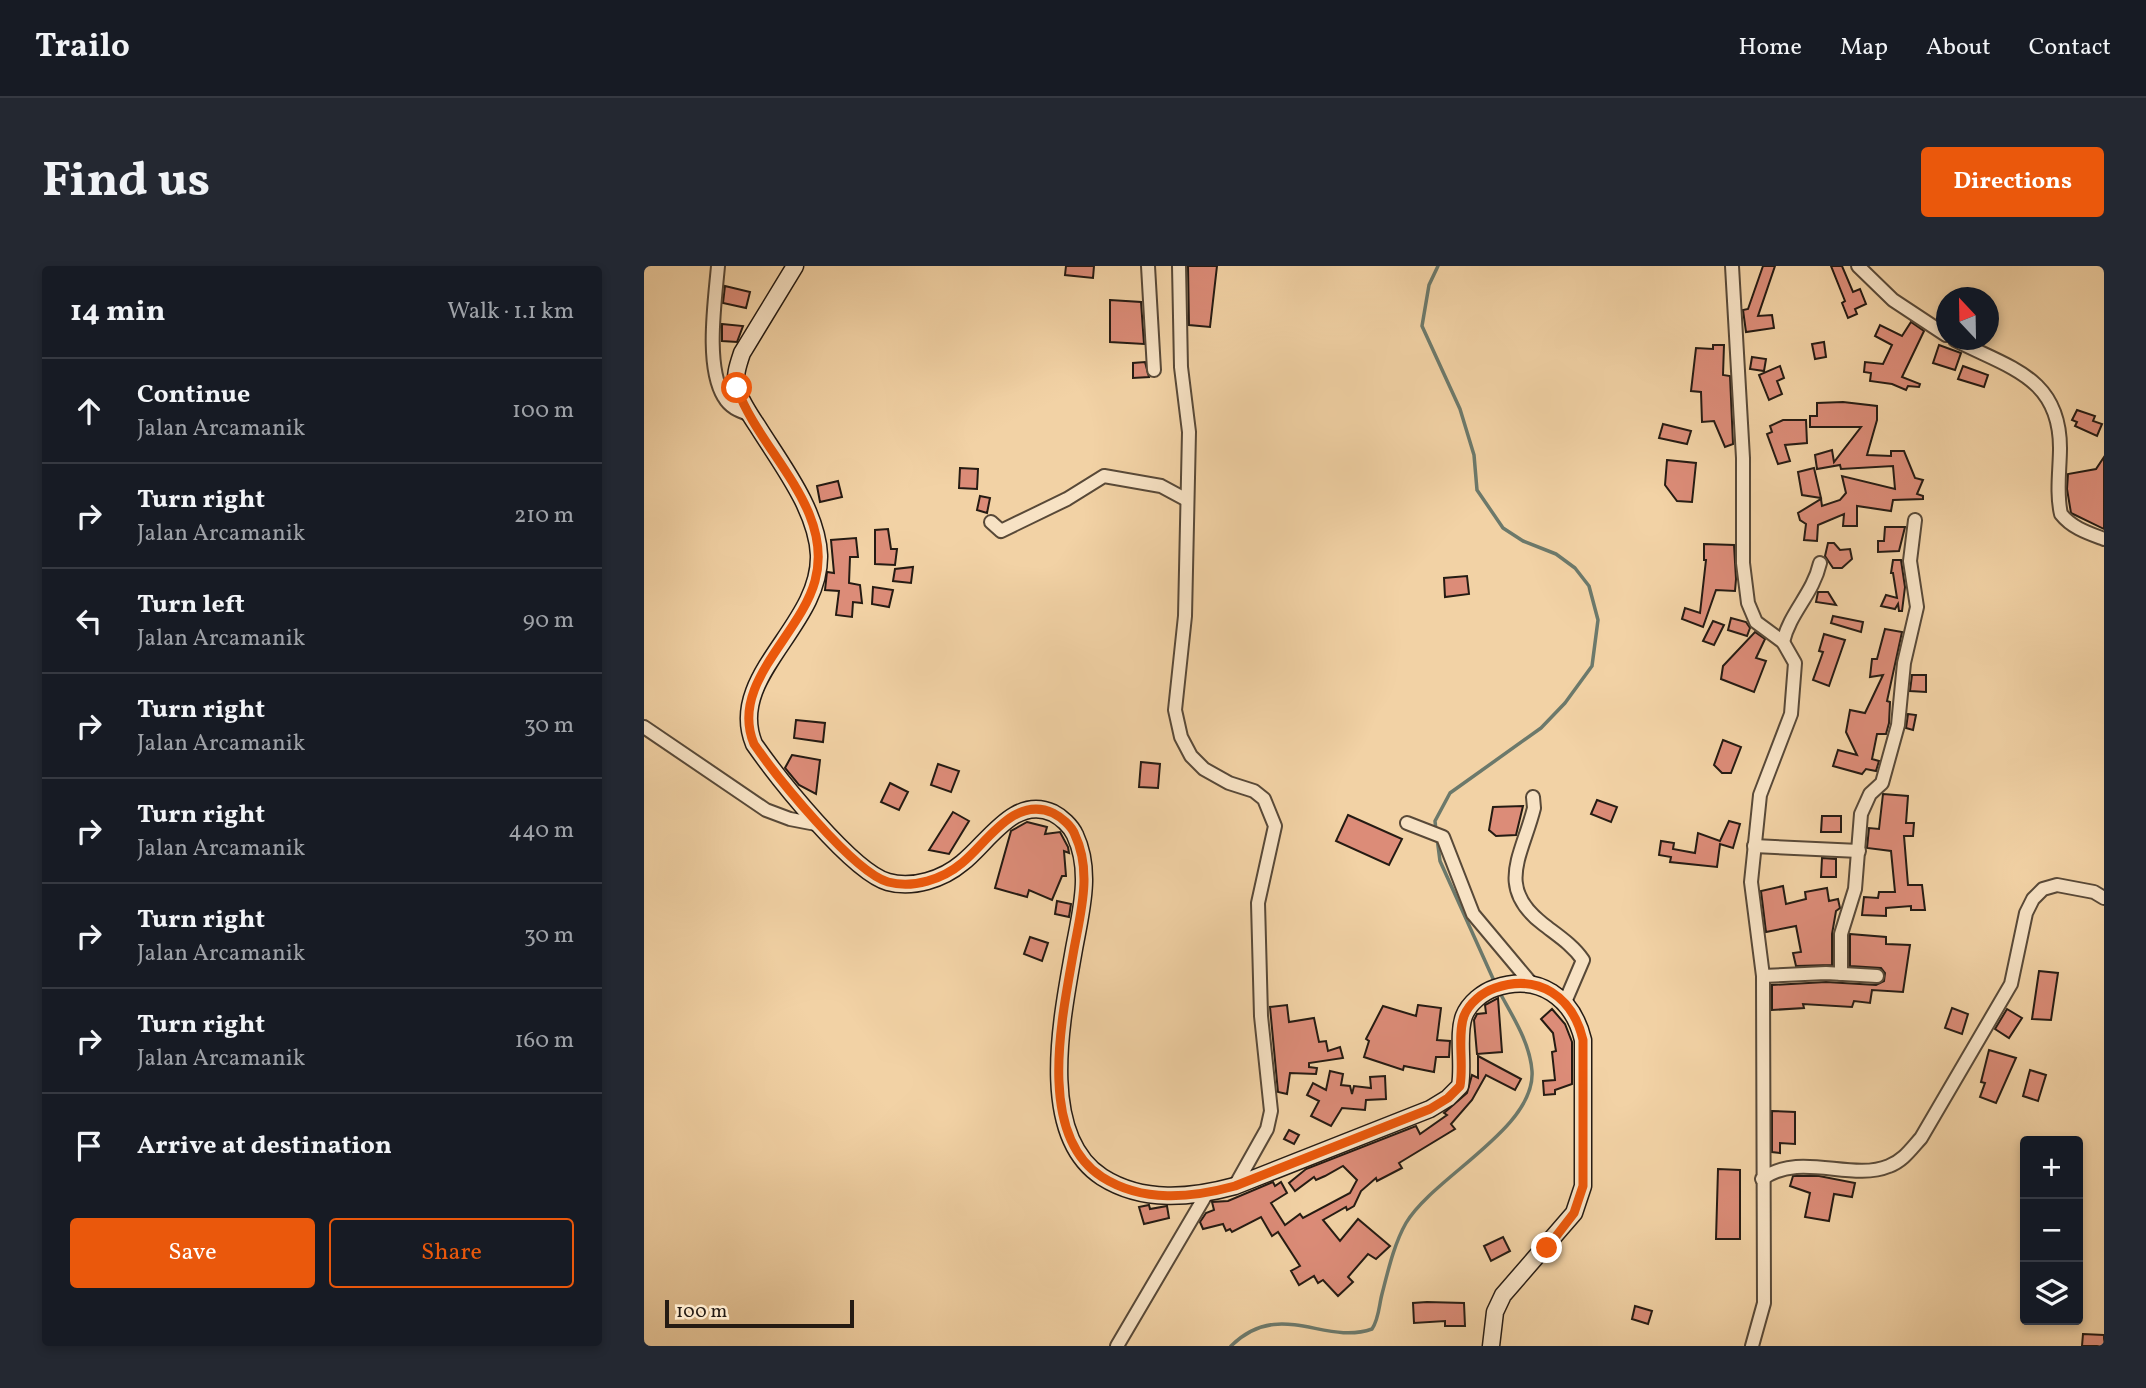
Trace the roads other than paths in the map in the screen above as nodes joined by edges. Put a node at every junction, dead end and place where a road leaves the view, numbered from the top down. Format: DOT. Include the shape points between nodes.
graph roads {
  1 [pos="718,266"];
  2 [pos="795,266"];
  3 [pos="1148,266"];
  4 [pos="1180,266"];
  5 [pos="1732,266"];
  6 [pos="1858,266"];
  7 [pos="1936,328"];
  8 [pos="1974,350"];
  9 [pos="1154,370"];
  10 [pos="751,415"];
  11 [pos="1187,500"];
  12 [pos="1915,520"];
  13 [pos="991,522"];
  14 [pos="2104,538"];
  15 [pos="1820,564"];
  16 [pos="1783,642"];
  17 [pos="644,727"];
  18 [pos="1533,797"];
  19 [pos="1407,822"];
  20 [pos="821,825"];
  21 [pos="1754,846"];
  22 [pos="1859,851"];
  23 [pos="2104,898"];
  24 [pos="1840,974"];
  25 [pos="1763,976"];
  26 [pos="1877,976"];
  27 [pos="1530,982"];
  28 [pos="1565,1002"];
  29 [pos="1762,1179"];
  30 [pos="1235,1186"];
  31 [pos="1207,1193"];
  32 [pos="1117,1346"];
  33 [pos="1491,1346"];
  34 [pos="1752,1346"];
  1 -- 10 [label="street" via="712,323 721,390 734,409"];
  2 -- 10 [label="street" via="737,368 737,388"];
  3 -- 9 [label="street"];
  4 -- 11 [label="street" via="1181,367 1189,432"];
  5 -- 16 [label="street" via="1748,603 1756,622"];
  6 -- 7 [label="street" via="1893,300"];
  8 -- 14 [label="street" via="2045,391 2059,423 2061,514 2082,531"];
  10 -- 20 [label="street" via="807,512 819,556 805,607 749,702 747,728 768,764"];
  11 -- 13 [label="street" via="1161,486 1104,476 1001,531"];
  11 -- 30 [label="street" via="1185,616 1175,709 1181,737 1204,768 1264,799 1275,825 1258,903 1261,1016 1271,1111 1267,1129"];
  12 -- 22 [label="street" via="1910,561 1917,607 1904,663 1898,725 1882,783 1864,803"];
  15 -- 16 [label="street" via="1816,580 1790,618"];
  16 -- 21 [label="street" via="1795,663 1794,691 1785,734 1760,795"];
  17 -- 20 [label="street" via="766,810"];
  18 -- 28 [label="street" via="1514,880 1531,915 1583,960"];
  19 -- 27 [label="street" via="1443,837 1473,914"];
  20 -- 31 [label="street" via="869,873 888,882 917,885 962,864 1005,821 1026,811 1040,809 1060,817 1074,832 1085,873 1060,1065 1059,1098 1069,1135 1098,1174 1127,1190 1172,1196"];
  21 -- 22 [label="street"];
  21 -- 25 [label="street" via="1751,896"];
  22 -- 24 [label="street" via="1855,889 1841,934"];
  23 -- 29 [label="street" via="2057,885 2043,889 2033,900 2011,984 1921,1138 1902,1160 1869,1170 1821,1166 1779,1170"];
  24 -- 25 [label="street"];
  24 -- 26 [label="street"];
  25 -- 29 [label="street"];
  27 -- 28 [label="street"];
  27 -- 30 [label="street" via="1495,988 1472,1003 1462,1026 1460,1086 1448,1098"];
  28 -- 33 [label="street" via="1583,1040 1583,1186 1574,1213 1503,1295 1495,1312"];
  29 -- 34 [label="street" via="1764,1303"];
  30 -- 31 [label="street"];
  31 -- 32 [label="street"];
}
